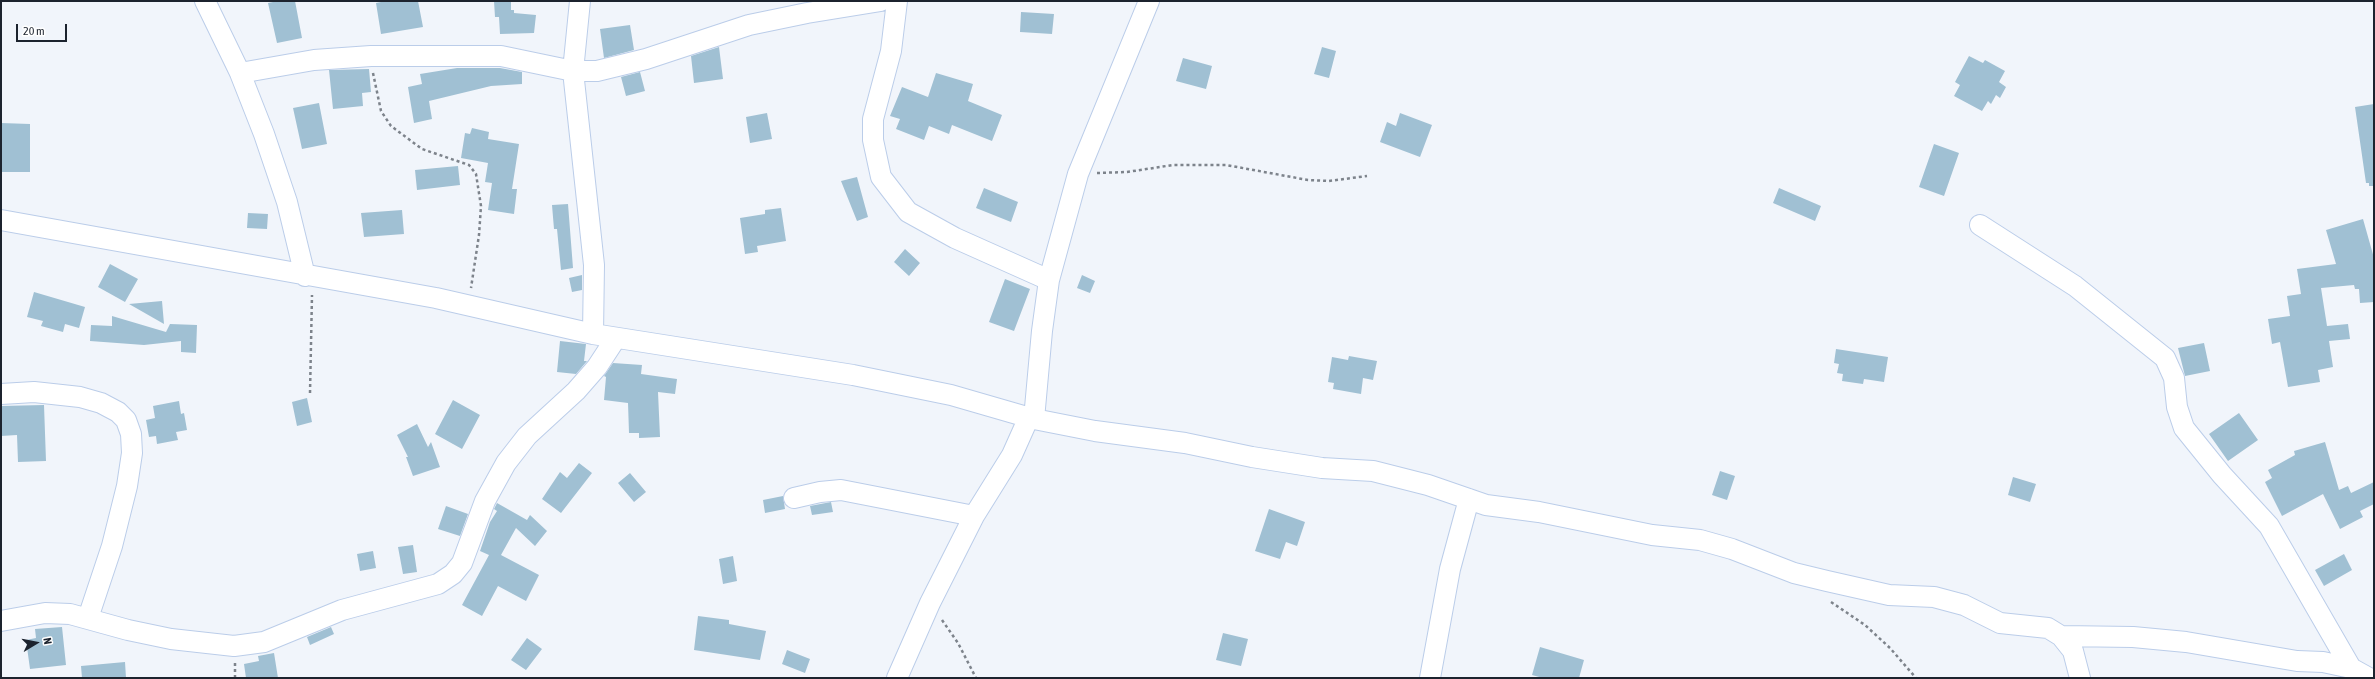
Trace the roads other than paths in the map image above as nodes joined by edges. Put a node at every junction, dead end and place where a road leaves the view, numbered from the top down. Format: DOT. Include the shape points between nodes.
graph roads {
  1 [pos="205,1"];
  2 [pos="580,1"];
  3 [pos="881,1"];
  4 [pos="897,1"];
  5 [pos="1149,1"];
  6 [pos="573,71"];
  7 [pos="240,73"];
  8 [pos="1,220"];
  9 [pos="1980,225"];
  10 [pos="309,276"];
  11 [pos="1049,280"];
  12 [pos="593,334"];
  13 [pos="616,338"];
  14 [pos="1,394"];
  15 [pos="1032,418"];
  16 [pos="794,498"];
  17 [pos="1469,499"];
  18 [pos="974,516"];
  19 [pos="88,618"];
  20 [pos="1,621"];
  21 [pos="2061,636"];
  22 [pos="2351,668"];
  23 [pos="897,678"];
  24 [pos="1430,678"];
  25 [pos="2080,678"];
  26 [pos="2369,678"];
  1 -- 7 [label="street"];
  2 -- 6 [label="street"];
  3 -- 6 [label="street" via="750,25 646,59 597,71"];
  4 -- 11 [label="street" via="891,51 873,119 873,140 881,177 908,212 955,238"];
  5 -- 11 [label="street" via="1078,174"];
  6 -- 7 [label="street" via="501,56 371,56 314,60"];
  6 -- 12 [label="street" via="594,265"];
  7 -- 10 [label="street" via="264,134"];
  8 -- 10 [label="street"];
  9 -- 22 [label="street" via="2075,286 2165,358 2174,378 2177,407 2184,428 2222,475 2269,526"];
  10 -- 12 [label="street" via="436,298"];
  11 -- 15 [label="street"];
  12 -- 13 [label="street"];
  13 -- 15 [label="street" via="853,375 951,395"];
  13 -- 19 [label="street" via="597,367 527,436 506,463 485,501 462,563 453,574 438,584 342,610 264,642 234,646 171,639"];
  14 -- 19 [label="street" via="34,392 80,396 118,412 126,420 132,434 127,486 112,546"];
  15 -- 17 [label="street" via="1095,431 1185,443 1252,457 1322,468 1373,472 1428,485"];
  15 -- 18 [label="street"];
  16 -- 18 [label="street" via="841,490"];
  17 -- 21 [label="street" via="1486,505 1539,512 1652,535 1700,540 1732,549 1794,573 1889,595 1950,600 2000,623 2048,628"];
  17 -- 24 [label="street" via="1450,569"];
  18 -- 23 [label="street" via="930,602"];
  19 -- 20 [label="street" via="45,613"];
  21 -- 22 [label="street" via="2133,637 2186,642"];
  21 -- 25 [label="street" via="2073,652"];
  22 -- 26 [label="street"];
}
